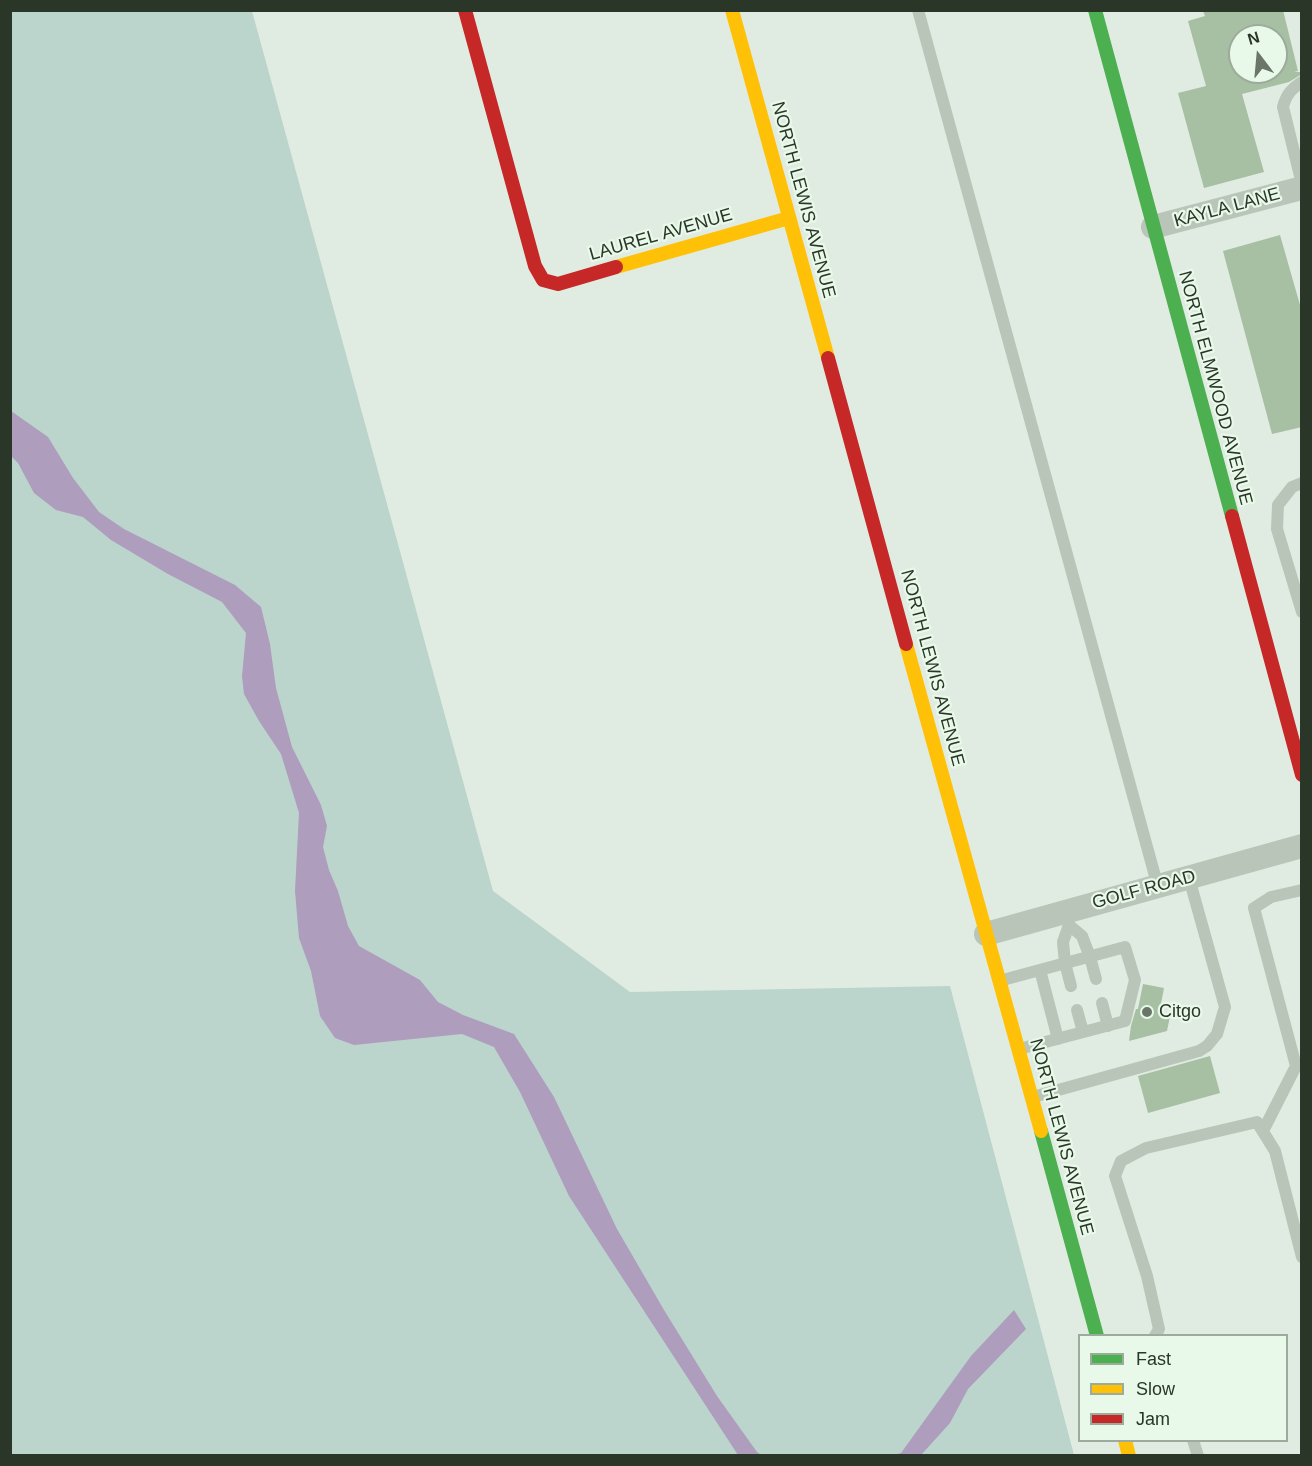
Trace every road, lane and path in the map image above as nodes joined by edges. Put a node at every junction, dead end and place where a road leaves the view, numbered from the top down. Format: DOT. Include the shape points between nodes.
graph roads {
  1 [pos="465,10"];
  2 [pos="732,10"];
  3 [pos="918,10"];
  4 [pos="1095,10"];
  5 [pos="1302,82"];
  6 [pos="1302,186"];
  7 [pos="789,218"];
  8 [pos="1153,227"];
  9 [pos="1302,483"];
  10 [pos="1302,612"];
  11 [pos="1302,775"];
  12 [pos="1302,846"];
  13 [pos="1189,878"];
  14 [pos="1158,886"];
  15 [pos="1302,890"];
  16 [pos="1067,918"];
  17 [pos="986,934"];
  18 [pos="1090,957"];
  19 [pos="1065,963"];
  20 [pos="1040,970"];
  21 [pos="1096,979"];
  22 [pos="999,981"];
  23 [pos="1071,986"];
  24 [pos="1102,1003"];
  25 [pos="1077,1010"];
  26 [pos="1108,1026"];
  27 [pos="1083,1032"];
  28 [pos="1058,1039"];
  29 [pos="1018,1049"];
  30 [pos="1299,1066"];
  31 [pos="1031,1098"];
  32 [pos="1260,1126"];
  33 [pos="1302,1257"];
  34 [pos="1097,1334"];
  35 [pos="1156,1334"];
  1 -- 7 [label="main road, LAUREL AVENUE" via="535,266 543,280 558,284"];
  2 -- 7 [label="main road, NORTH LEWIS AVENUE"];
  3 -- 14 [label="lane"];
  4 -- 8 [label="main road, NORTH ELMWOOD AVENUE"];
  5 -- 6 [label="lane" via="1286,96 1283,107"];
  6 -- 8 [label="street, KAYLA LANE"];
  7 -- 17 [label="main road, NORTH LEWIS AVENUE"];
  8 -- 11 [label="main road, NORTH ELMWOOD AVENUE"];
  9 -- 10 [label="lane" via="1292,487 1278,505 1277,530"];
  12 -- 13 [label="street, GOLF ROAD"];
  13 -- 14 [label="street, GOLF ROAD"];
  13 -- 31 [label="lane" via="1225,1007 1216,1034 1199,1050"];
  14 -- 16 [label="street, GOLF ROAD"];
  15 -- 30 [label="lane" via="1271,897 1254,908"];
  16 -- 17 [label="street, GOLF ROAD"];
  16 -- 18 [label="lane" via="1082,936"];
  16 -- 19 [label="lane"];
  17 -- 22 [label="main road, NORTH LEWIS AVENUE"];
  18 -- 19 [label="lane"];
  18 -- 21 [label="lane"];
  18 -- 26 [label="lane" via="1125,948 1135,980 1125,1021"];
  19 -- 20 [label="lane"];
  19 -- 23 [label="lane"];
  20 -- 22 [label="lane"];
  20 -- 28 [label="lane"];
  22 -- 29 [label="main road, NORTH LEWIS AVENUE"];
  24 -- 26 [label="lane"];
  25 -- 27 [label="lane"];
  26 -- 27 [label="lane"];
  27 -- 28 [label="lane"];
  28 -- 29 [label="lane"];
  29 -- 31 [label="main road, NORTH LEWIS AVENUE"];
  30 -- 32 [label="lane"];
  31 -- 34 [label="main road, NORTH LEWIS AVENUE"];
  32 -- 33 [label="lane" via="1275,1151"];
  32 -- 35 [label="lane" via="1146,1148 1121,1161 1115,1176 1147,1276 1159,1329"];
}
